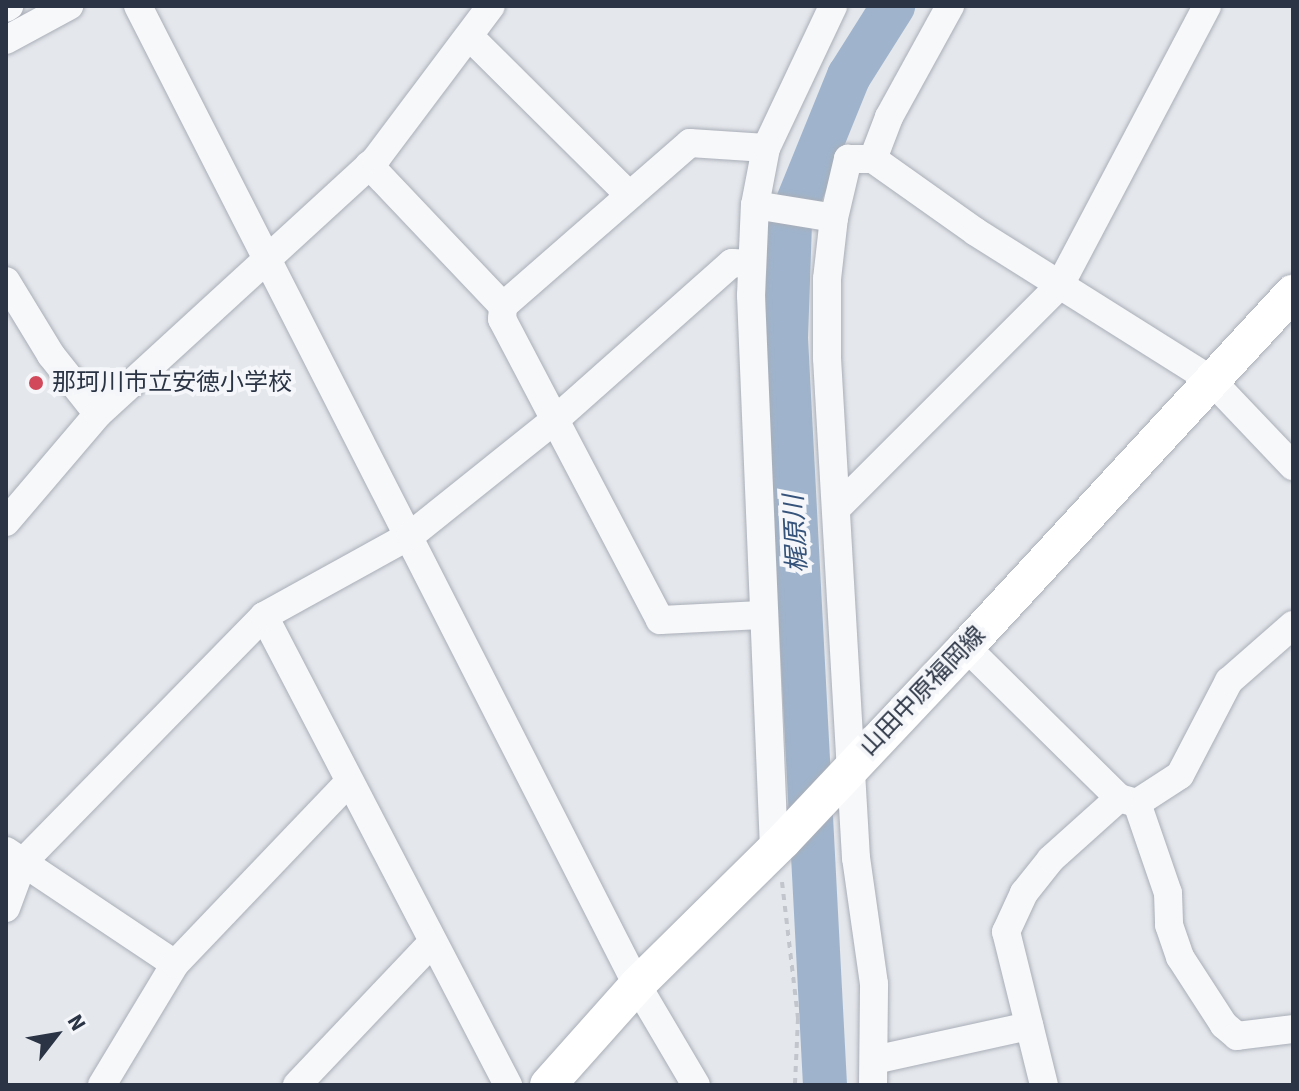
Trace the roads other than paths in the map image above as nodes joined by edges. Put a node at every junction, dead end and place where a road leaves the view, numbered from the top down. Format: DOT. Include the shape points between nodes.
graph roads {
  1 [pos="69,6"];
  2 [pos="138,6"];
  3 [pos="491,6"];
  4 [pos="833,6"];
  5 [pos="950,6"];
  6 [pos="1207,6"];
  7 [pos="471,38"];
  8 [pos="6,40"];
  9 [pos="766,148"];
  10 [pos="873,159"];
  11 [pos="369,165"];
  12 [pos="629,195"];
  13 [pos="759,206"];
  14 [pos="831,218"];
  15 [pos="267,259"];
  16 [pos="752,264"];
  17 [pos="6,281"];
  18 [pos="1060,285"];
  19 [pos="1293,293"];
  20 [pos="503,306"];
  21 [pos="1211,380"];
  22 [pos="98,414"];
  23 [pos="556,419"];
  24 [pos="1293,466"];
  25 [pos="838,507"];
  26 [pos="6,522"];
  27 [pos="411,535"];
  28 [pos="762,615"];
  29 [pos="264,616"];
  30 [pos="1293,625"];
  31 [pos="966,647"];
  32 [pos="841,778"];
  33 [pos="349,782"];
  34 [pos="1128,800"];
  35 [pos="779,844"];
  36 [pos="14,856"];
  37 [pos="6,908"];
  38 [pos="431,944"];
  39 [pos="175,964"];
  40 [pos="637,985"];
  41 [pos="1029,1026"];
  42 [pos="1293,1029"];
  43 [pos="874,1073"];
  44 [pos="102,1085"];
  45 [pos="297,1085"];
  46 [pos="508,1085"];
  47 [pos="548,1085"];
  48 [pos="696,1085"];
  49 [pos="1044,1085"];
  1 -- 8 [label="street"];
  2 -- 15 [label="street"];
  3 -- 7 [label="street"];
  4 -- 9 [label="street"];
  5 -- 10 [label="street" via="889,117"];
  6 -- 18 [label="street"];
  7 -- 11 [label="street"];
  7 -- 12 [label="street"];
  9 -- 12 [label="street" via="690,143"];
  9 -- 13 [label="street"];
  10 -- 14 [label="street" via="848,159"];
  10 -- 18 [label="street"];
  11 -- 15 [label="street"];
  11 -- 20 [label="street"];
  12 -- 20 [label="street"];
  13 -- 14 [label="street"];
  13 -- 16 [label="street"];
  14 -- 25 [label="street" via="827,358"];
  15 -- 22 [label="street"];
  15 -- 27 [label="street"];
  16 -- 23 [label="street" via="732,263"];
  16 -- 28 [label="street"];
  17 -- 22 [label="street" via="51,355"];
  18 -- 21 [label="street"];
  18 -- 25 [label="street"];
  19 -- 21 [label="main road, 山田中原福岡線"];
  20 -- 23 [label="street" via="502,319"];
  21 -- 24 [label="street"];
  21 -- 31 [label="main road, 山田中原福岡線"];
  22 -- 26 [label="street"];
  23 -- 27 [label="street"];
  23 -- 28 [label="street" via="660,620"];
  25 -- 32 [label="street"];
  27 -- 29 [label="street"];
  27 -- 40 [label="street"];
  28 -- 35 [label="street"];
  29 -- 33 [label="street"];
  29 -- 36 [label="street"];
  30 -- 34 [label="street" via="1229,681 1180,775"];
  31 -- 32 [label="main road, 山田中原福岡線"];
  31 -- 34 [label="street"];
  32 -- 35 [label="main road, 山田中原福岡線"];
  32 -- 43 [label="street" via="874,984"];
  33 -- 38 [label="street"];
  33 -- 39 [label="street"];
  34 -- 41 [label="street" via="1051,859 1024,893 1006,932"];
  34 -- 42 [label="street" via="1168,893 1169,925 1180,957 1224,1025 1237,1036"];
  35 -- 40 [label="main road, 山田中原福岡線"];
  36 -- 37 [label="street"];
  36 -- 39 [label="street"];
  38 -- 45 [label="street"];
  38 -- 46 [label="street"];
  39 -- 44 [label="street"];
  40 -- 47 [label="main road, 山田中原福岡線"];
  40 -- 48 [label="street"];
  41 -- 43 [label="street"];
  41 -- 49 [label="street"];
}
